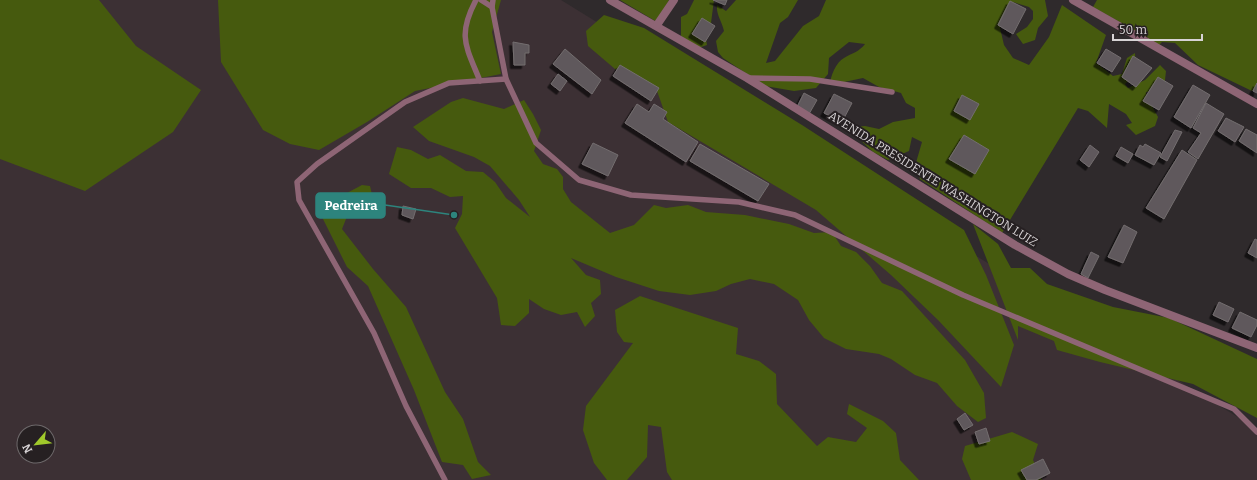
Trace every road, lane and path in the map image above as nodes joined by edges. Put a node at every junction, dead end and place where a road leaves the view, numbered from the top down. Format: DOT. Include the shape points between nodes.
graph roads {
  1 [pos="476,0"];
  2 [pos="481,0"];
  3 [pos="493,0"];
  4 [pos="610,0"];
  5 [pos="674,0"];
  6 [pos="1073,0"];
  7 [pos="1087,3"];
  8 [pos="492,7"];
  9 [pos="657,25"];
  10 [pos="747,78"];
  11 [pos="506,79"];
  12 [pos="480,81"];
  13 [pos="892,92"];
  14 [pos="1257,104"];
  15 [pos="1257,348"];
  16 [pos="1257,432"];
  17 [pos="445,480"];
  1 -- 12 [label="lane" via="467,18 464,43"];
  2 -- 8 [label="lane"];
  3 -- 8 [label="lane"];
  4 -- 9 [label="street, AVENIDA PRESIDENTE WASHINGTON LUIZ"];
  5 -- 9 [label="street"];
  6 -- 7 [label="street"];
  7 -- 14 [label="street"];
  8 -- 11 [label="lane"];
  9 -- 10 [label="street, AVENIDA PRESIDENTE WASHINGTON LUIZ"];
  10 -- 13 [label="lane" via="810,79"];
  10 -- 15 [label="street, AVENIDA PRESIDENTE WASHINGTON LUIZ" via="1015,245 1068,274"];
  11 -- 12 [label="lane"];
  11 -- 16 [label="lane" via="536,143 579,180 631,195 739,202 795,215 963,295 1234,409"];
  12 -- 17 [label="lane" via="449,83 406,102 317,164 297,182 299,200 374,333 406,406"];
}
